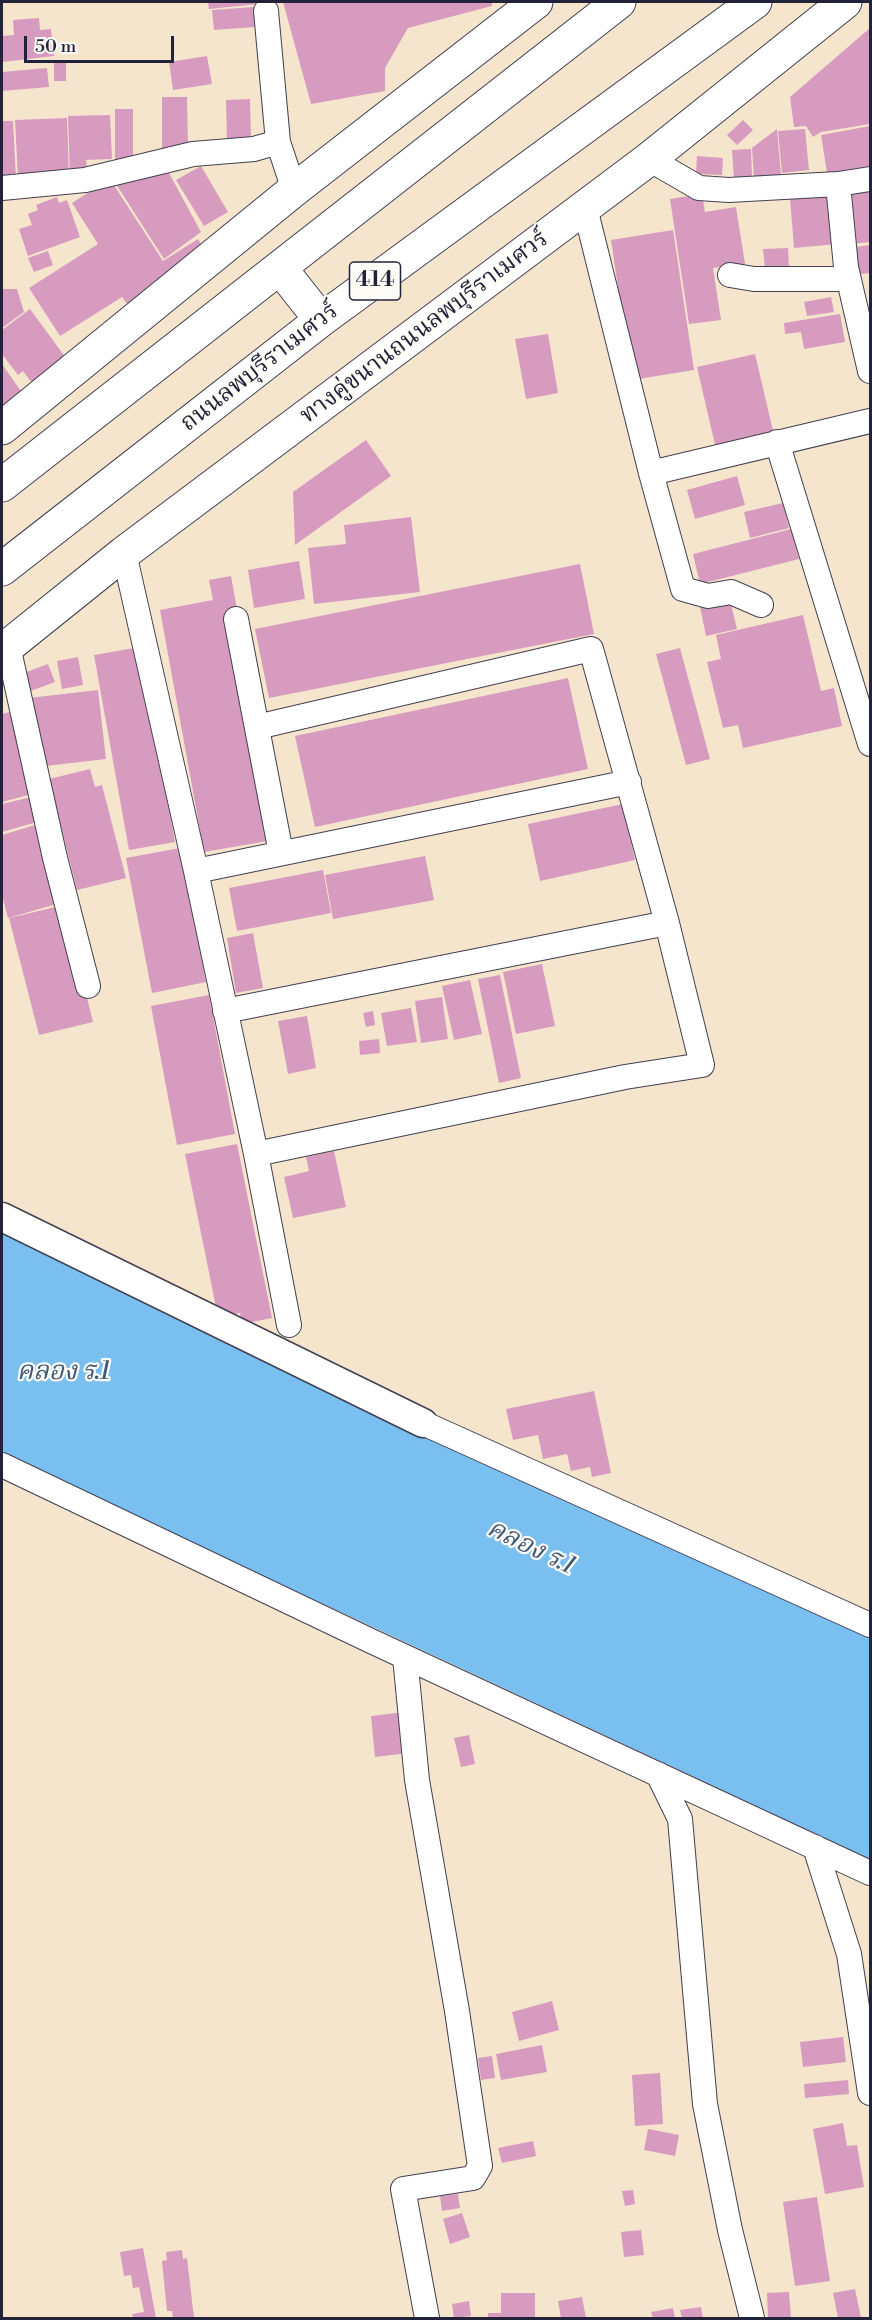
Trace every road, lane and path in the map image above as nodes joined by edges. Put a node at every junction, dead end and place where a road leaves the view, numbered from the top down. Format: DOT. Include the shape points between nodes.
graph roads {
  1 [pos="536,2"];
  2 [pos="619,2"];
  3 [pos="755,2"];
  4 [pos="845,2"];
  5 [pos="266,11"];
  6 [pos="278,142"];
  7 [pos="648,159"];
  8 [pos="870,179"];
  9 [pos="838,184"];
  10 [pos="2,188"];
  11 [pos="294,190"];
  12 [pos="585,208"];
  13 [pos="280,268"];
  14 [pos="730,275"];
  15 [pos="849,279"];
  16 [pos="321,320"];
  17 [pos="870,371"];
  18 [pos="870,421"];
  19 [pos="2,428"];
  20 [pos="777,442"];
  21 [pos="651,473"];
  22 [pos="2,485"];
  23 [pos="124,553"];
  24 [pos="2,569"];
  25 [pos="761,605"];
  26 [pos="236,619"];
  27 [pos="5,649"];
  28 [pos="257,727"];
  29 [pos="870,744"];
  30 [pos="629,782"];
  31 [pos="281,853"];
  32 [pos="196,871"];
  33 [pos="668,923"];
  34 [pos="88,986"];
  35 [pos="225,1011"];
  36 [pos="256,1154"];
  37 [pos="2,1217"];
  38 [pos="289,1325"];
  39 [pos="423,1423"];
  40 [pos="2,1465"];
  41 [pos="870,1625"];
  42 [pos="405,1657"];
  43 [pos="658,1774"];
  44 [pos="815,1847"];
  45 [pos="870,1873"];
  46 [pos="870,2093"];
  47 [pos="428,2319"];
  48 [pos="752,2319"];
  1 -- 11 [label="main road"];
  2 -- 13 [label="main road"];
  3 -- 16 [label="main road, ถนนลพบุรีราเมศวร์ / 414"];
  4 -- 7 [label="main road, ทางคู่ขนานถนนลพบุรีราเมศวร์"];
  5 -- 6 [label="street"];
  6 -- 10 [label="street" via="254,149 194,154 86,180"];
  6 -- 11 [label="street"];
  7 -- 9 [label="street" via="699,188"];
  7 -- 12 [label="main road, ทางคู่ขนานถนนลพบุรีราเมศวร์"];
  8 -- 9 [label="street"];
  9 -- 15 [label="street"];
  11 -- 19 [label="main road"];
  12 -- 21 [label="street"];
  12 -- 23 [label="main road, ทางคู่ขนานถนนลพบุรีราเมศวร์"];
  13 -- 16 [label="main road"];
  13 -- 22 [label="main road"];
  14 -- 15 [label="street" via="754,279"];
  15 -- 17 [label="street"];
  16 -- 24 [label="main road, ถนนลพบุรีราเมศวร์ / 414"];
  18 -- 20 [label="street"];
  20 -- 21 [label="street"];
  20 -- 29 [label="street"];
  21 -- 25 [label="street" via="683,589 708,596 730,592"];
  23 -- 27 [label="main road, ทางคู่ขนานถนนลพบุรีราเมศวร์"];
  23 -- 32 [label="street"];
  26 -- 28 [label="street"];
  27 -- 34 [label="street"];
  28 -- 30 [label="street" via="591,649"];
  28 -- 31 [label="street"];
  30 -- 31 [label="street"];
  30 -- 33 [label="street"];
  31 -- 32 [label="street"];
  32 -- 35 [label="street"];
  33 -- 35 [label="street"];
  33 -- 36 [label="street" via="702,1065 625,1077"];
  35 -- 36 [label="street"];
  36 -- 38 [label="street"];
  37 -- 39 [label="street"];
  39 -- 41 [label="street"];
  40 -- 42 [label="street"];
  42 -- 43 [label="street"];
  42 -- 47 [label="street" via="417,1780 480,2166 473,2178 403,2189"];
  43 -- 44 [label="street"];
  43 -- 48 [label="street" via="680,1819 705,2104 727,2220"];
  44 -- 45 [label="street"];
  44 -- 46 [label="street" via="849,1953"];
}
